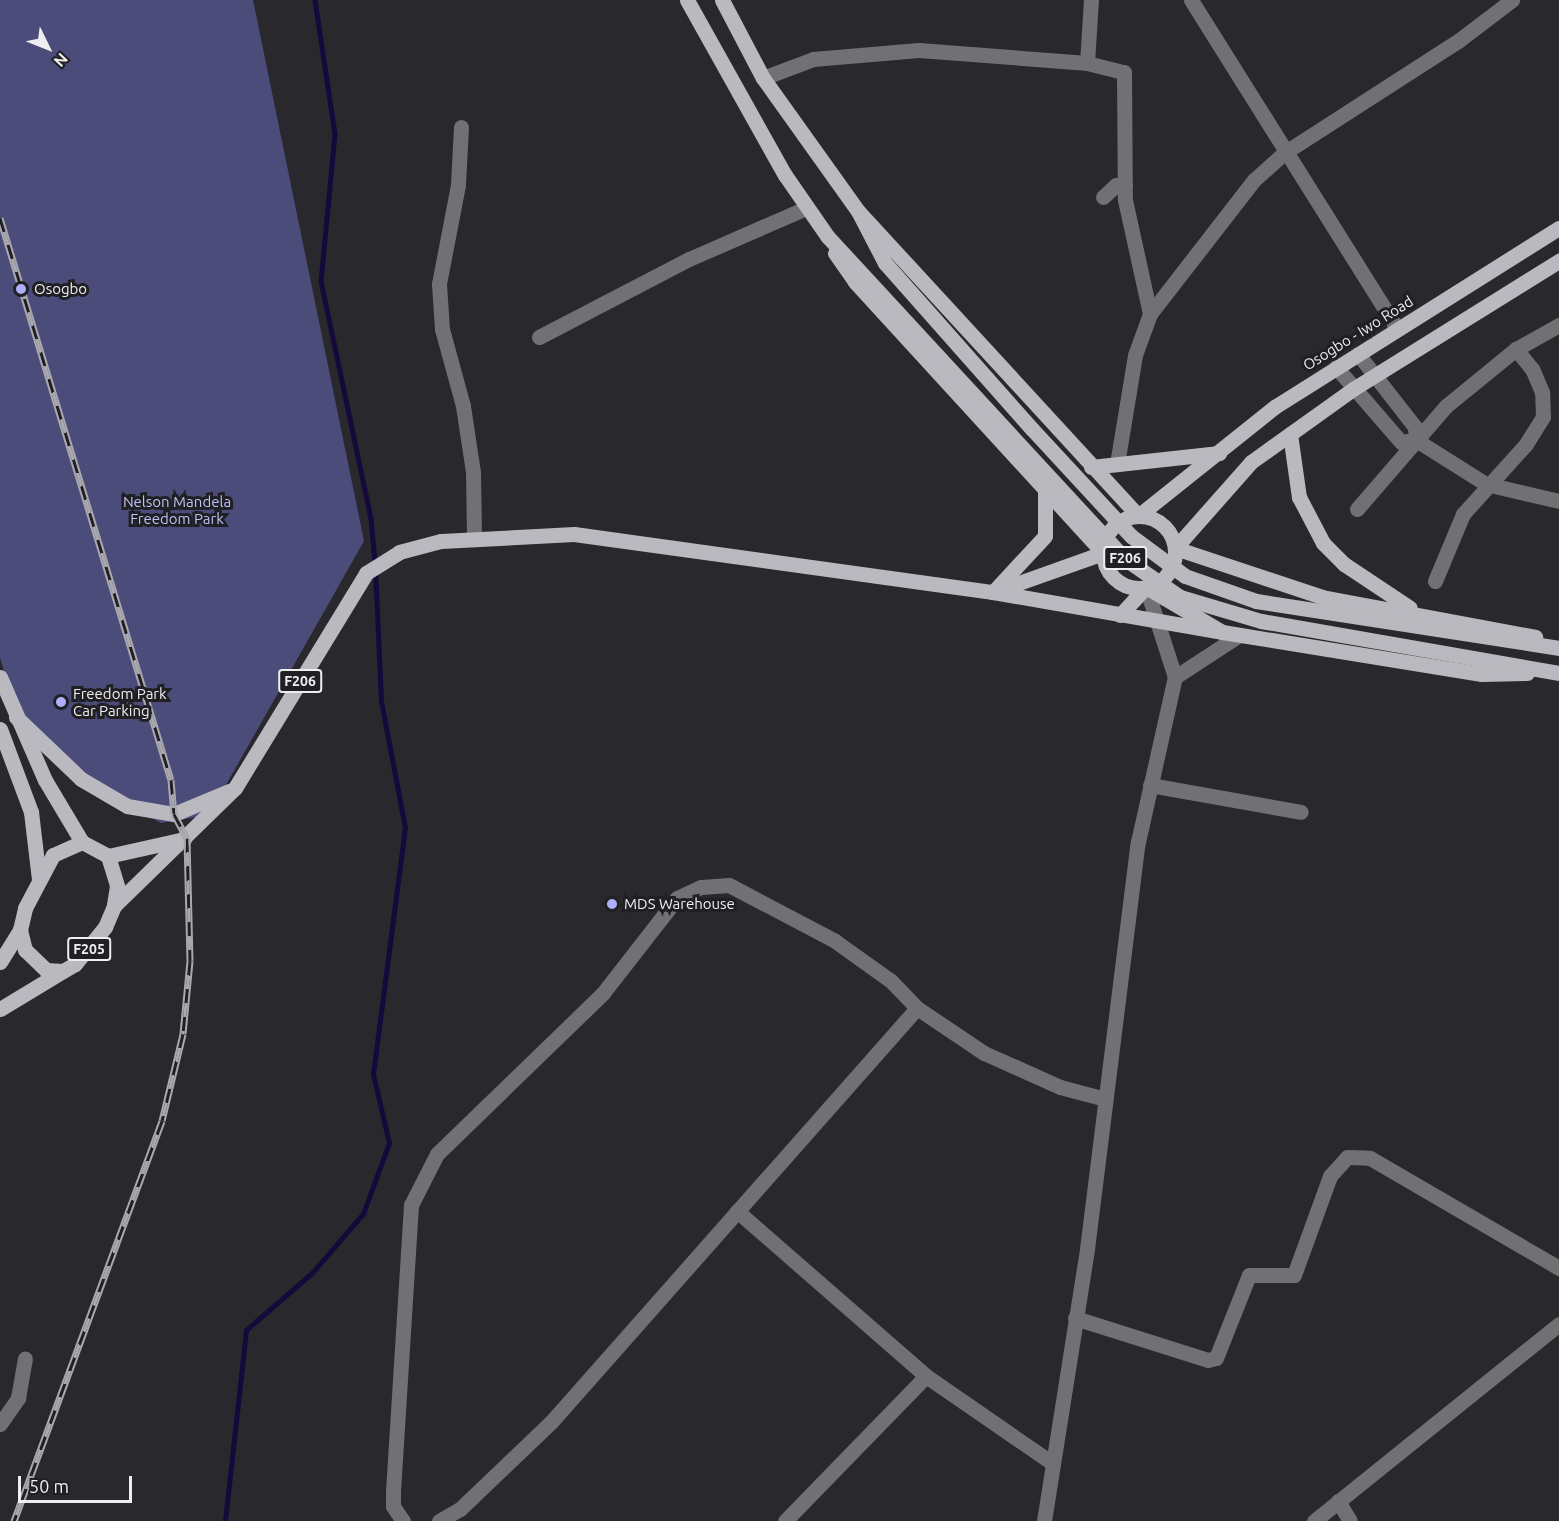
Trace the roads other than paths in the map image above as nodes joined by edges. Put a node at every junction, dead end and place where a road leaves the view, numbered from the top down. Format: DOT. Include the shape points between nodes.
graph roads {
  1 [pos="687,0"];
  2 [pos="722,0"];
  3 [pos="1091,0"];
  4 [pos="1191,0"];
  5 [pos="1512,0"];
  6 [pos="1087,63"];
  7 [pos="763,78"];
  8 [pos="461,126"];
  9 [pos="1284,153"];
  10 [pos="806,208"];
  11 [pos="858,212"];
  12 [pos="1559,228"];
  13 [pos="828,237"];
  14 [pos="1559,261"];
  15 [pos="1149,314"];
  16 [pos="1559,325"];
  17 [pos="1397,329"];
  18 [pos="539,337"];
  19 [pos="1516,349"];
  20 [pos="1358,354"];
  21 [pos="1336,367"];
  22 [pos="1374,377"];
  23 [pos="1353,389"];
  24 [pos="1290,434"];
  25 [pos="1416,440"];
  26 [pos="1219,453"];
  27 [pos="1117,464"];
  28 [pos="1091,467"];
  29 [pos="1103,480"];
  30 [pos="1486,484"];
  31 [pos="1046,489"];
  32 [pos="1559,501"];
  33 [pos="1357,509"];
  34 [pos="1065,510"];
  35 [pos="1138,516"];
  36 [pos="474,535"];
  37 [pos="1174,548"];
  38 [pos="1103,554"];
  39 [pos="1435,581"];
  40 [pos="1146,587"];
  41 [pos="993,592"];
  42 [pos="1415,612"];
  43 [pos="1120,615"];
  44 [pos="1158,622"];
  45 [pos="1222,632"];
  46 [pos="1238,636"];
  47 [pos="1555,647"];
  48 [pos="1542,670"];
  49 [pos="1559,673"];
  50 [pos="0,676"];
  51 [pos="1175,677"];
  52 [pos="16,717"];
  53 [pos="0,730"];
  54 [pos="1150,785"];
  55 [pos="235,788"];
  56 [pos="1301,812"];
  57 [pos="184,839"];
  58 [pos="82,842"];
  59 [pos="108,856"];
  60 [pos="39,881"];
  61 [pos="114,906"];
  62 [pos="20,930"];
  63 [pos="0,962"];
  64 [pos="63,971"];
  65 [pos="916,1008"];
  66 [pos="0,1009"];
  67 [pos="1105,1099"];
  68 [pos="737,1211"];
  69 [pos="1559,1269"];
  70 [pos="1075,1318"];
  71 [pos="1559,1324"];
  72 [pos="25,1359"];
  73 [pos="926,1376"];
  74 [pos="0,1424"];
  75 [pos="1052,1463"];
  76 [pos="1338,1502"];
  77 [pos="403,1521"];
  78 [pos="439,1521"];
  79 [pos="785,1521"];
  80 [pos="1044,1521"];
  81 [pos="1314,1521"];
  82 [pos="1350,1521"];
  1 -- 10 [label="main road"];
  2 -- 7 [label="main road"];
  3 -- 6 [label="street"];
  4 -- 9 [label="street"];
  5 -- 9 [label="street" via="1458,41"];
  6 -- 7 [label="street" via="919,50 813,59"];
  6 -- 15 [label="street" via="1119,70 1127,77 1125,193"];
  7 -- 11 [label="main road"];
  8 -- 36 [label="street" via="458,185 439,284 442,329 463,406 472,472"];
  9 -- 15 [label="street" via="1254,180"];
  9 -- 17 [label="street"];
  10 -- 13 [label="main road"];
  10 -- 18 [label="street" via="689,259"];
  11 -- 28 [label="main road"];
  11 -- 47 [label="main road, F206" via="885,263 1032,429 1131,536 1185,576 1256,602"];
  12 -- 17 [label="main road, Osogbo - Iwo Road"];
  13 -- 31 [label="main road" via="855,282"];
  13 -- 48 [label="main road, F206" via="1124,558 1180,597 1262,621"];
  14 -- 22 [label="main road"];
  15 -- 27 [label="street" via="1135,354"];
  16 -- 19 [label="street"];
  17 -- 20 [label="main road, Osogbo - Iwo Road"];
  19 -- 25 [label="street" via="1446,406"];
  19 -- 30 [label="street" via="1533,369 1542,392 1543,417 1526,444"];
  20 -- 21 [label="main road, Osogbo - Iwo Road"];
  20 -- 22 [label="street"];
  21 -- 23 [label="street"];
  21 -- 26 [label="main road, Osogbo - Iwo Road"];
  22 -- 23 [label="main road"];
  22 -- 25 [label="street" via="1415,427"];
  23 -- 24 [label="main road"];
  23 -- 25 [label="street" via="1401,442"];
  24 -- 37 [label="main road" via="1251,462"];
  24 -- 42 [label="main road" via="1299,497 1323,543 1344,564"];
  25 -- 30 [label="street"];
  25 -- 33 [label="street"];
  26 -- 27 [label="main road"];
  26 -- 35 [label="main road, Osogbo - Iwo Road"];
  27 -- 28 [label="main road"];
  28 -- 29 [label="main road"];
  29 -- 34 [label="main road" via="1087,504"];
  29 -- 35 [label="main road"];
  30 -- 32 [label="street"];
  30 -- 39 [label="street" via="1459,521"];
  31 -- 34 [label="main road"];
  31 -- 41 [label="main road" via="1045,536"];
  34 -- 38 [label="main road"];
  35 -- 37 [label="main road" via="1163,525"];
  35 -- 38 [label="main road" via="1113,527"];
  36 -- 41 [label="main road, F206" via="574,534"];
  36 -- 55 [label="main road, F206" via="384,559 366,573"];
  37 -- 40 [label="main road" via="1171,568"];
  37 -- 42 [label="main road" via="1313,595"];
  38 -- 40 [label="main road" via="1117,580"];
  38 -- 41 [label="main road"];
  40 -- 43 [label="main road"];
  40 -- 44 [label="street"];
  40 -- 45 [label="main road"];
  41 -- 43 [label="main road, F206"];
  42 -- 47 [label="main road" via="1529,633"];
  43 -- 44 [label="main road, F206"];
  44 -- 45 [label="main road, F206"];
  44 -- 51 [label="street"];
  45 -- 46 [label="main road"];
  46 -- 48 [label="main road" via="1482,674"];
  46 -- 51 [label="street"];
  48 -- 49 [label="main road, F206"];
  50 -- 52 [label="main road"];
  51 -- 54 [label="street"];
  52 -- 55 [label="main road" via="81,779 150,814 184,812"];
  52 -- 58 [label="main road"];
  53 -- 60 [label="main road" via="31,812"];
  54 -- 56 [label="street"];
  54 -- 67 [label="street" via="1122,944"];
  55 -- 57 [label="main road, F206"];
  57 -- 59 [label="main road"];
  57 -- 61 [label="main road, F206"];
  58 -- 59 [label="main road"];
  58 -- 60 [label="main road" via="53,855"];
  59 -- 61 [label="main road, F205" via="117,886"];
  60 -- 62 [label="main road"];
  61 -- 64 [label="main road, F205" via="89,949"];
  62 -- 63 [label="main road"];
  62 -- 64 [label="main road, F205" via="33,961 46,970"];
  64 -- 66 [label="main road, F205"];
  65 -- 67 [label="street" via="1023,1073"];
  65 -- 68 [label="street"];
  65 -- 77 [label="street" via="891,981 836,941 729,885 701,887 677,898 603,993 437,1155 411,1205 393,1491 393,1506"];
  67 -- 70 [label="street"];
  68 -- 73 [label="street"];
  68 -- 78 [label="street" via="552,1421 460,1509"];
  69 -- 70 [label="street" via="1370,1158 1347,1157 1330,1176 1294,1275 1249,1275 1216,1358 1208,1360"];
  70 -- 75 [label="street"];
  71 -- 76 [label="street"];
  72 -- 74 [label="street" via="18,1398"];
  73 -- 75 [label="street"];
  73 -- 79 [label="street"];
  75 -- 80 [label="street"];
  76 -- 81 [label="street"];
  76 -- 82 [label="street"];
}
